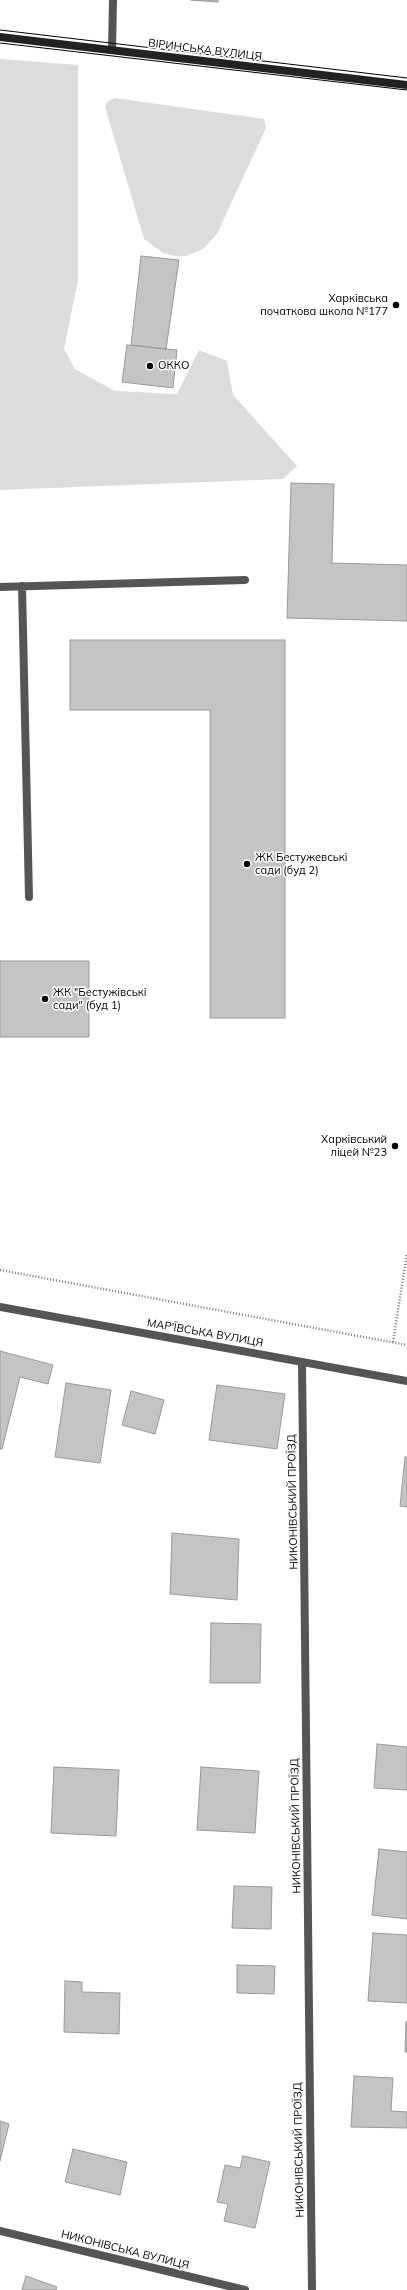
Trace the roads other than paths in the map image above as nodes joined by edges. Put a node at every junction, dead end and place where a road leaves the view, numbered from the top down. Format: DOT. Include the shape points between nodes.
graph roads {
  1 [pos="113,0"];
  2 [pos="0,37"];
  3 [pos="112,50"];
  4 [pos="407,85"];
  5 [pos="245,580"];
  6 [pos="22,586"];
  7 [pos="0,587"];
  8 [pos="29,897"];
  9 [pos="0,1307"];
  10 [pos="302,1362"];
  11 [pos="407,1381"];
  12 [pos="0,2231"];
  13 [pos="245,2290"];
  14 [pos="312,2290"];
  1 -- 3 [label="street"];
  2 -- 3 [label="main road, ВІРИНСЬКА ВУЛИЦЯ"];
  3 -- 4 [label="main road, ВІРИНСЬКА ВУЛИЦЯ"];
  5 -- 6 [label="street"];
  6 -- 7 [label="street"];
  6 -- 8 [label="street"];
  9 -- 10 [label="street, МАР'ЇВСЬКА ВУЛИЦЯ"];
  10 -- 11 [label="street, МАР'ЇВСЬКА ВУЛИЦЯ"];
  10 -- 14 [label="street, НИКОНІВСЬКИЙ ПРОЇЗД"];
  12 -- 13 [label="street, НИКОНІВСЬКА ВУЛИЦЯ"];
}
